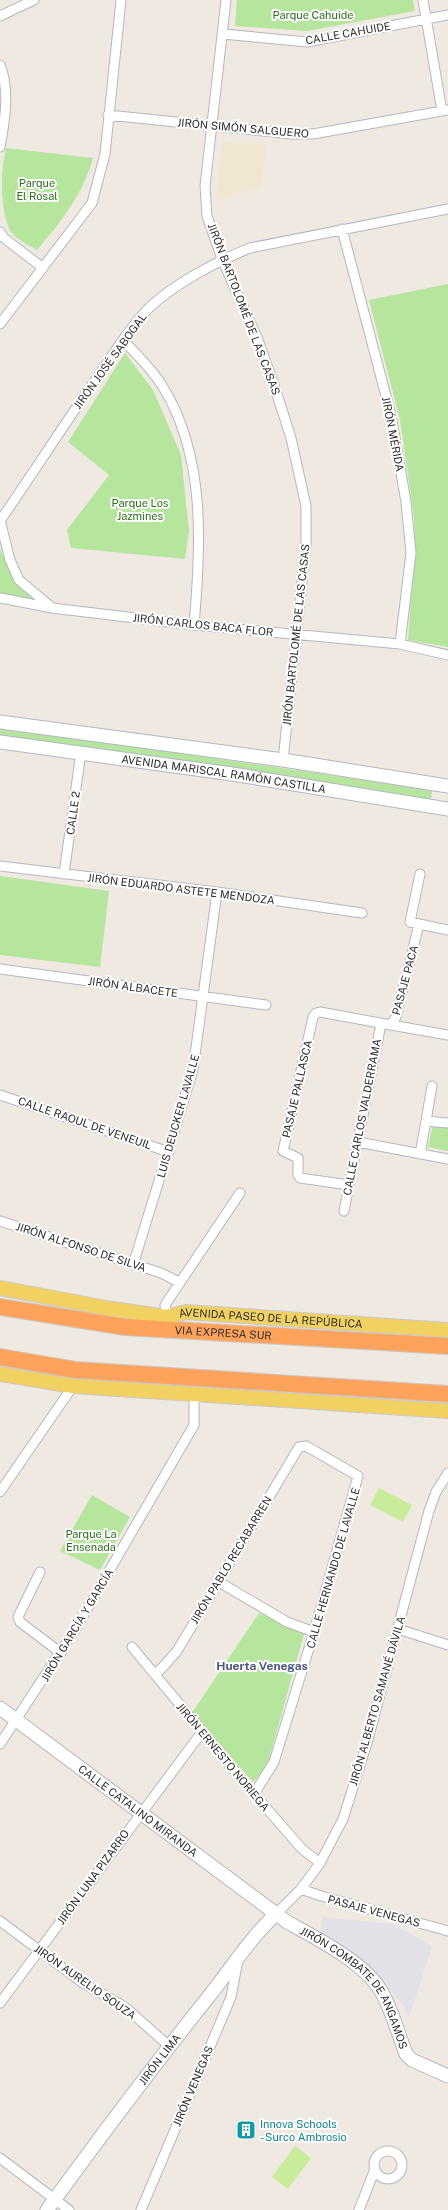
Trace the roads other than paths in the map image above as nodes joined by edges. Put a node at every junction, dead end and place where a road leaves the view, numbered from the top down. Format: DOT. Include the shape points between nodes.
graph roads {
  1 [pos="34,0"];
  2 [pos="121,0"];
  3 [pos="226,0"];
  4 [pos="423,0"];
  5 [pos="448,15"];
  6 [pos="0,16"];
  7 [pos="426,19"];
  8 [pos="222,34"];
  9 [pos="0,65"];
  10 [pos="445,111"];
  11 [pos="108,115"];
  12 [pos="213,126"];
  13 [pos="0,147"];
  14 [pos="448,210"];
  15 [pos="342,229"];
  16 [pos="0,232"];
  17 [pos="222,259"];
  18 [pos="43,268"];
  19 [pos="0,324"];
  20 [pos="124,340"];
  21 [pos="0,521"];
  22 [pos="0,598"];
  23 [pos="52,608"];
  24 [pos="194,624"];
  25 [pos="296,634"];
  26 [pos="400,644"];
  27 [pos="448,655"];
  28 [pos="0,722"];
  29 [pos="0,742"];
  30 [pos="81,752"];
  31 [pos="283,760"];
  32 [pos="446,786"];
  33 [pos="445,809"];
  34 [pos="0,866"];
  35 [pos="64,874"];
  36 [pos="420,874"];
  37 [pos="217,892"];
  38 [pos="362,913"];
  39 [pos="419,924"];
  40 [pos="448,930"];
  41 [pos="0,969"];
  42 [pos="205,996"];
  43 [pos="266,1005"];
  44 [pos="381,1024"];
  45 [pos="391,1025"];
  46 [pos="448,1035"];
  47 [pos="432,1086"];
  48 [pos="0,1095"];
  49 [pos="426,1121"];
  50 [pos="448,1123"];
  51 [pos="358,1142"];
  52 [pos="169,1152"];
  53 [pos="420,1154"];
  54 [pos="448,1159"];
  55 [pos="349,1186"];
  56 [pos="240,1193"];
  57 [pos="344,1211"];
  58 [pos="0,1221"];
  59 [pos="133,1265"];
  60 [pos="179,1282"];
  61 [pos="0,1288"];
  62 [pos="0,1307"];
  63 [pos="167,1317"];
  64 [pos="448,1330"];
  65 [pos="448,1346"];
  66 [pos="0,1358"];
  67 [pos="0,1374"];
  68 [pos="73,1386"];
  69 [pos="194,1394"];
  70 [pos="448,1394"];
  71 [pos="448,1411"];
  72 [pos="306,1446"];
  73 [pos="448,1473"];
  74 [pos="0,1491"];
  75 [pos="40,1572"];
  76 [pos="219,1582"];
  77 [pos="398,1630"];
  78 [pos="314,1632"];
  79 [pos="448,1645"];
  80 [pos="132,1646"];
  81 [pos="61,1653"];
  82 [pos="155,1674"];
  83 [pos="0,1708"];
  84 [pos="17,1721"];
  85 [pos="202,1732"];
  86 [pos="0,1744"];
  87 [pos="254,1794"];
  88 [pos="141,1812"];
  89 [pos="320,1863"];
  90 [pos="301,1889"];
  91 [pos="277,1913"];
  92 [pos="0,1921"];
  93 [pos="448,1931"];
  94 [pos="40,1950"];
  95 [pos="238,1960"];
  96 [pos="0,2003"];
  97 [pos="169,2046"];
  98 [pos="448,2076"];
  99 [pos="0,2158"];
  100 [pos="375,2169"];
  101 [pos="51,2205"];
  102 [pos="69,2210"];
  103 [pos="141,2210"];
  104 [pos="359,2210"];
  1 -- 6 [label="street"];
  2 -- 11 [label="street"];
  3 -- 8 [label="street, JIRÓN BARTOLOMÉ DE LAS CASAS"];
  4 -- 7 [label="street"];
  5 -- 7 [label="street, CALLE CAHUIDE"];
  7 -- 8 [label="street, CALLE CAHUIDE" via="307,42"];
  7 -- 10 [label="street"];
  8 -- 12 [label="street, JIRÓN BARTOLOMÉ DE LAS CASAS"];
  9 -- 13 [label="street" via="5,78 4,123"];
  10 -- 12 [label="street, JIRÓN SIMÓN SALGUERO" via="313,134"];
  11 -- 12 [label="street, JIRÓN SIMÓN SALGUERO"];
  11 -- 18 [label="street" via="105,154 92,203"];
  12 -- 17 [label="street, JIRÓN BARTOLOMÉ DE LAS CASAS" via="205,186 207,216"];
  14 -- 15 [label="street, JIRÓN JOSÉ SABOGAL"];
  15 -- 17 [label="street, JIRÓN JOSÉ SABOGAL" via="250,248"];
  15 -- 26 [label="street, JIRÓN MÉRIDA" via="391,415 406,502 411,553"];
  16 -- 18 [label="street" via="4,238"];
  17 -- 20 [label="street, JIRÓN JOSÉ SABOGAL" via="175,288 147,310"];
  17 -- 25 [label="street, JIRÓN BARTOLOMÉ DE LAS CASAS" via="258,340 273,382 291,438 306,506 306,545"];
  18 -- 19 [label="street"];
  20 -- 21 [label="street, JIRÓN JOSÉ SABOGAL" via="66,420"];
  20 -- 24 [label="street" via="163,386 175,409 190,454 200,535"];
  21 -- 23 [label="street" via="10,560 19,580"];
  22 -- 23 [label="street, JIRÓN CARLOS BACA FLOR"];
  23 -- 24 [label="street, JIRÓN CARLOS BACA FLOR"];
  24 -- 25 [label="street, JIRÓN CARLOS BACA FLOR"];
  25 -- 26 [label="street, JIRÓN CARLOS BACA FLOR"];
  25 -- 31 [label="street, JIRÓN BARTOLOMÉ DE LAS CASAS"];
  26 -- 27 [label="street, JIRÓN CARLOS BACA FLOR"];
  28 -- 31 [label="street, AVENIDA MARISCAL RAMÓN CASTILLA"];
  29 -- 30 [label="street, AVENIDA MARISCAL RAMÓN CASTILLA"];
  30 -- 33 [label="street, AVENIDA MARISCAL RAMÓN CASTILLA"];
  30 -- 35 [label="street, CALLE 2"];
  31 -- 32 [label="street, AVENIDA MARISCAL RAMÓN CASTILLA"];
  32 -- 33 [label="street"];
  34 -- 35 [label="street, JIRÓN EDUARDO ASTETE MENDOZA"];
  35 -- 37 [label="street, JIRÓN EDUARDO ASTETE MENDOZA"];
  36 -- 39 [label="street" via="410,920"];
  37 -- 38 [label="street, JIRÓN EDUARDO ASTETE MENDOZA"];
  37 -- 42 [label="street, LUIS DEUCKER LAVALLE"];
  39 -- 40 [label="street"];
  39 -- 45 [label="street, PASAJE PACA" via="396,1018"];
  41 -- 42 [label="street, JIRÓN ALBACETE"];
  42 -- 43 [label="street, JIRÓN ALBACETE"];
  42 -- 52 [label="street, LUIS DEUCKER LAVALLE" via="193,1070"];
  44 -- 45 [label="street, PASAJE PACA"];
  44 -- 51 [label="street, CALLE CARLOS VALDERRAMA"];
  44 -- 55 [label="street, PASAJE PALLASCA" via="316,1013 283,1151 298,1158 300,1178"];
  45 -- 46 [label="street"];
  47 -- 49 [label="street"];
  48 -- 52 [label="street, CALLE RAOUL DE VENEUIL"];
  49 -- 50 [label="street"];
  49 -- 53 [label="street"];
  51 -- 53 [label="street"];
  51 -- 55 [label="street, CALLE CARLOS VALDERRAMA"];
  52 -- 59 [label="street, LUIS DEUCKER LAVALLE"];
  53 -- 54 [label="street"];
  55 -- 57 [label="street, CALLE CARLOS VALDERRAMA"];
  56 -- 60 [label="street"];
  58 -- 59 [label="street, JIRÓN ALFONSO DE SILVA"];
  59 -- 60 [label="street, JIRÓN ALFONSO DE SILVA" via="161,1273"];
  60 -- 63 [label="street" via="165,1305"];
  61 -- 63 [label="main road, AVENIDA PASEO DE LA REPÚBLICA" via="112,1310"];
  62 -- 65 [label="highway, VIA EXPRESA SUR" via="125,1327"];
  63 -- 64 [label="main road, AVENIDA PASEO DE LA REPÚBLICA" via="194,1312"];
  66 -- 70 [label="highway" via="76,1370"];
  67 -- 68 [label="main road"];
  68 -- 69 [label="main road"];
  68 -- 74 [label="street"];
  69 -- 71 [label="main road"];
  69 -- 81 [label="street, JIRÓN GARCÍA Y GARCÍA" via="194,1424"];
  72 -- 76 [label="street, JIRÓN PABLO RECABARREN" via="299,1447"];
  72 -- 78 [label="street, CALLE HERNANDO DE LAVALLE" via="358,1476"];
  73 -- 77 [label="street, JIRÓN ALBERTO SAMANÉ DÁVILA" via="436,1492 429,1511"];
  75 -- 81 [label="street" via="18,1617 20,1622"];
  76 -- 78 [label="street" via="287,1622"];
  76 -- 82 [label="street, JIRÓN PABLO RECABARREN" via="176,1651"];
  77 -- 79 [label="street"];
  77 -- 89 [label="street, JIRÓN ALBERTO SAMANÉ DÁVILA" via="368,1743 348,1803"];
  78 -- 87 [label="street, CALLE HERNANDO DE LAVALLE" via="274,1762"];
  80 -- 82 [label="street, JIRÓN ERNESTO NORIEGA"];
  81 -- 84 [label="street, JIRÓN GARCÍA Y GARCÍA"];
  82 -- 85 [label="street, JIRÓN ERNESTO NORIEGA"];
  83 -- 84 [label="street, CALLE CATALINO MIRANDA"];
  84 -- 86 [label="street, JIRÓN GARCÍA Y GARCÍA"];
  84 -- 88 [label="street, CALLE CATALINO MIRANDA"];
  85 -- 87 [label="street, JIRÓN ERNESTO NORIEGA"];
  85 -- 88 [label="street, JIRÓN LUNA PIZARRO"];
  87 -- 89 [label="street, JIRÓN ERNESTO NORIEGA" via="302,1850"];
  88 -- 91 [label="street, CALLE CATALINO MIRANDA"];
  88 -- 94 [label="street, JIRÓN LUNA PIZARRO"];
  89 -- 90 [label="street, JIRÓN ALBERTO SAMANÉ DÁVILA"];
  90 -- 91 [label="street, JIRÓN ALBERTO SAMANÉ DÁVILA"];
  90 -- 93 [label="street, PASAJE VENEGAS"];
  91 -- 95 [label="street, JIRÓN LIMA" via="258,1930"];
  91 -- 98 [label="street, JIRÓN COMBATE DE ANGAMOS" via="287,1922 327,1944 370,1976 382,1991 406,2054 412,2060"];
  92 -- 94 [label="street, JIRÓN AURELIO SOUZA"];
  94 -- 96 [label="street, JIRÓN LUNA PIZARRO"];
  94 -- 97 [label="street, JIRÓN AURELIO SOUZA" via="83,1983 125,2007"];
  95 -- 97 [label="street, JIRÓN LIMA"];
  95 -- 103 [label="street, JIRÓN VENEGAS" via="231,1997"];
  97 -- 101 [label="street, JIRÓN LIMA"];
  99 -- 101 [label="street"];
  100 -- 104 [label="street"];
  101 -- 102 [label="street"];
}
